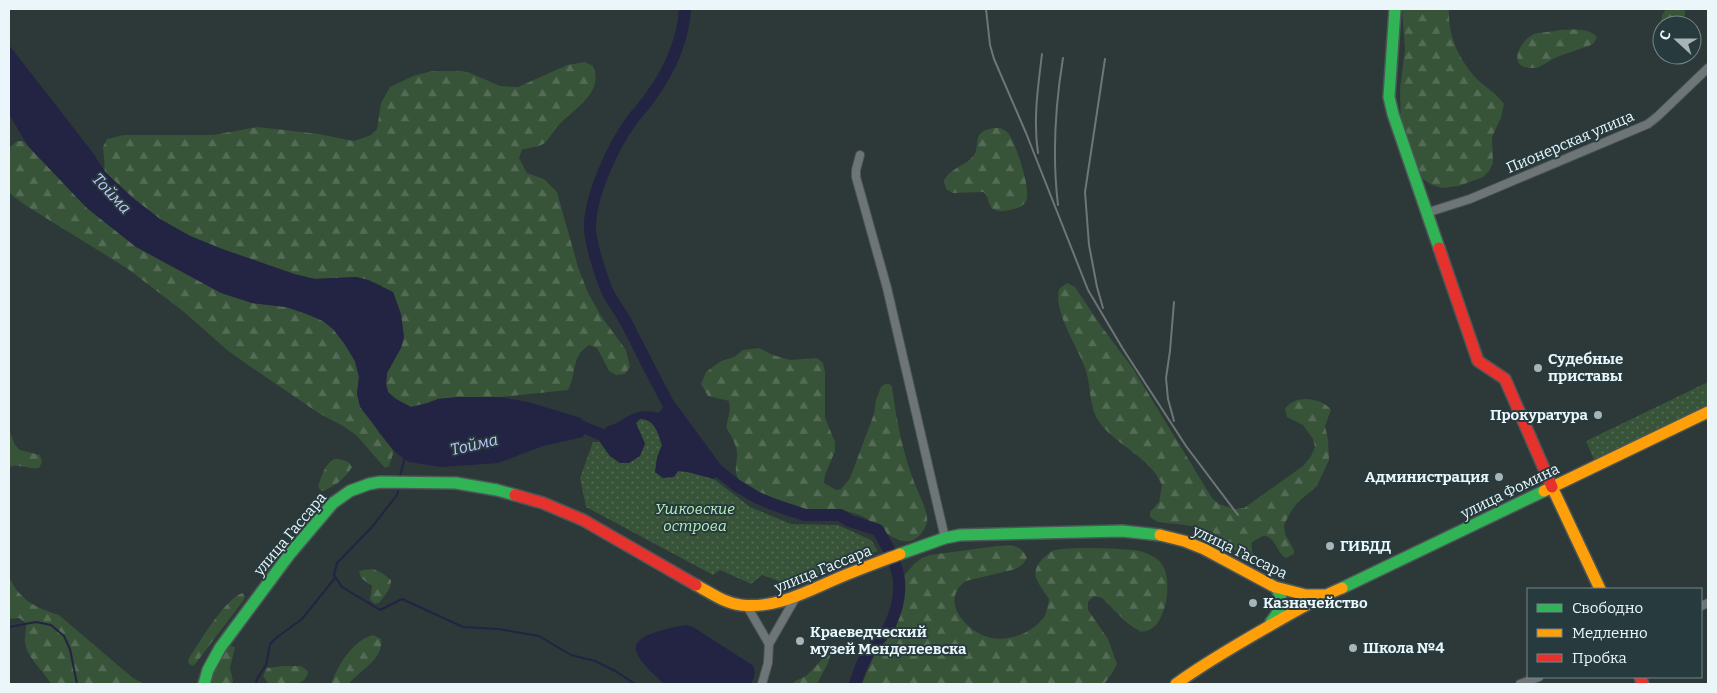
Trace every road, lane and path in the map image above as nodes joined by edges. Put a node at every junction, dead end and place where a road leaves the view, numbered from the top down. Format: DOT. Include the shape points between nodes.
graph roads {
  1 [pos="1395,9"];
  2 [pos="1708,68"];
  3 [pos="860,155"];
  4 [pos="1426,213"];
  5 [pos="1708,412"];
  6 [pos="1552,487"];
  7 [pos="945,538"];
  8 [pos="1600,588"];
  9 [pos="1276,589"];
  10 [pos="1324,595"];
  11 [pos="796,597"];
  12 [pos="747,606"];
  13 [pos="1268,626"];
  14 [pos="769,644"];
  15 [pos="1536,678"];
  16 [pos="204,684"];
  17 [pos="762,684"];
  18 [pos="1176,684"];
  19 [pos="1520,684"];
  1 -- 4 [label="main road" via="1389,97"];
  2 -- 4 [label="street, Пионерская улица" via="1648,124 1470,199"];
  3 -- 7 [label="street" via="856,177 887,288"];
  4 -- 6 [label="main road" via="1478,361 1505,379"];
  5 -- 6 [label="main road, улица Фомина"];
  6 -- 8 [label="main road"];
  6 -- 10 [label="main road, улица Фомина"];
  7 -- 9 [label="main road, улица Гассара" via="1122,530 1147,532 1202,548"];
  7 -- 11 [label="main road, улица Гассара"];
  9 -- 10 [label="main road, улица Гассара" via="1311,596"];
  9 -- 13 [label="main road" via="1282,604"];
  10 -- 13 [label="main road, улица Фомина"];
  11 -- 12 [label="main road, улица Гассара" via="770,605"];
  11 -- 14 [label="street"];
  12 -- 14 [label="street"];
  12 -- 16 [label="main road, улица Гассара" via="724,601 583,520 543,504 497,490 456,483 380,482 350,491 324,512 220,648"];
  13 -- 18 [label="main road, улица Фомина"];
  14 -- 17 [label="street"];
  15 -- 19 [label="street"];
}
